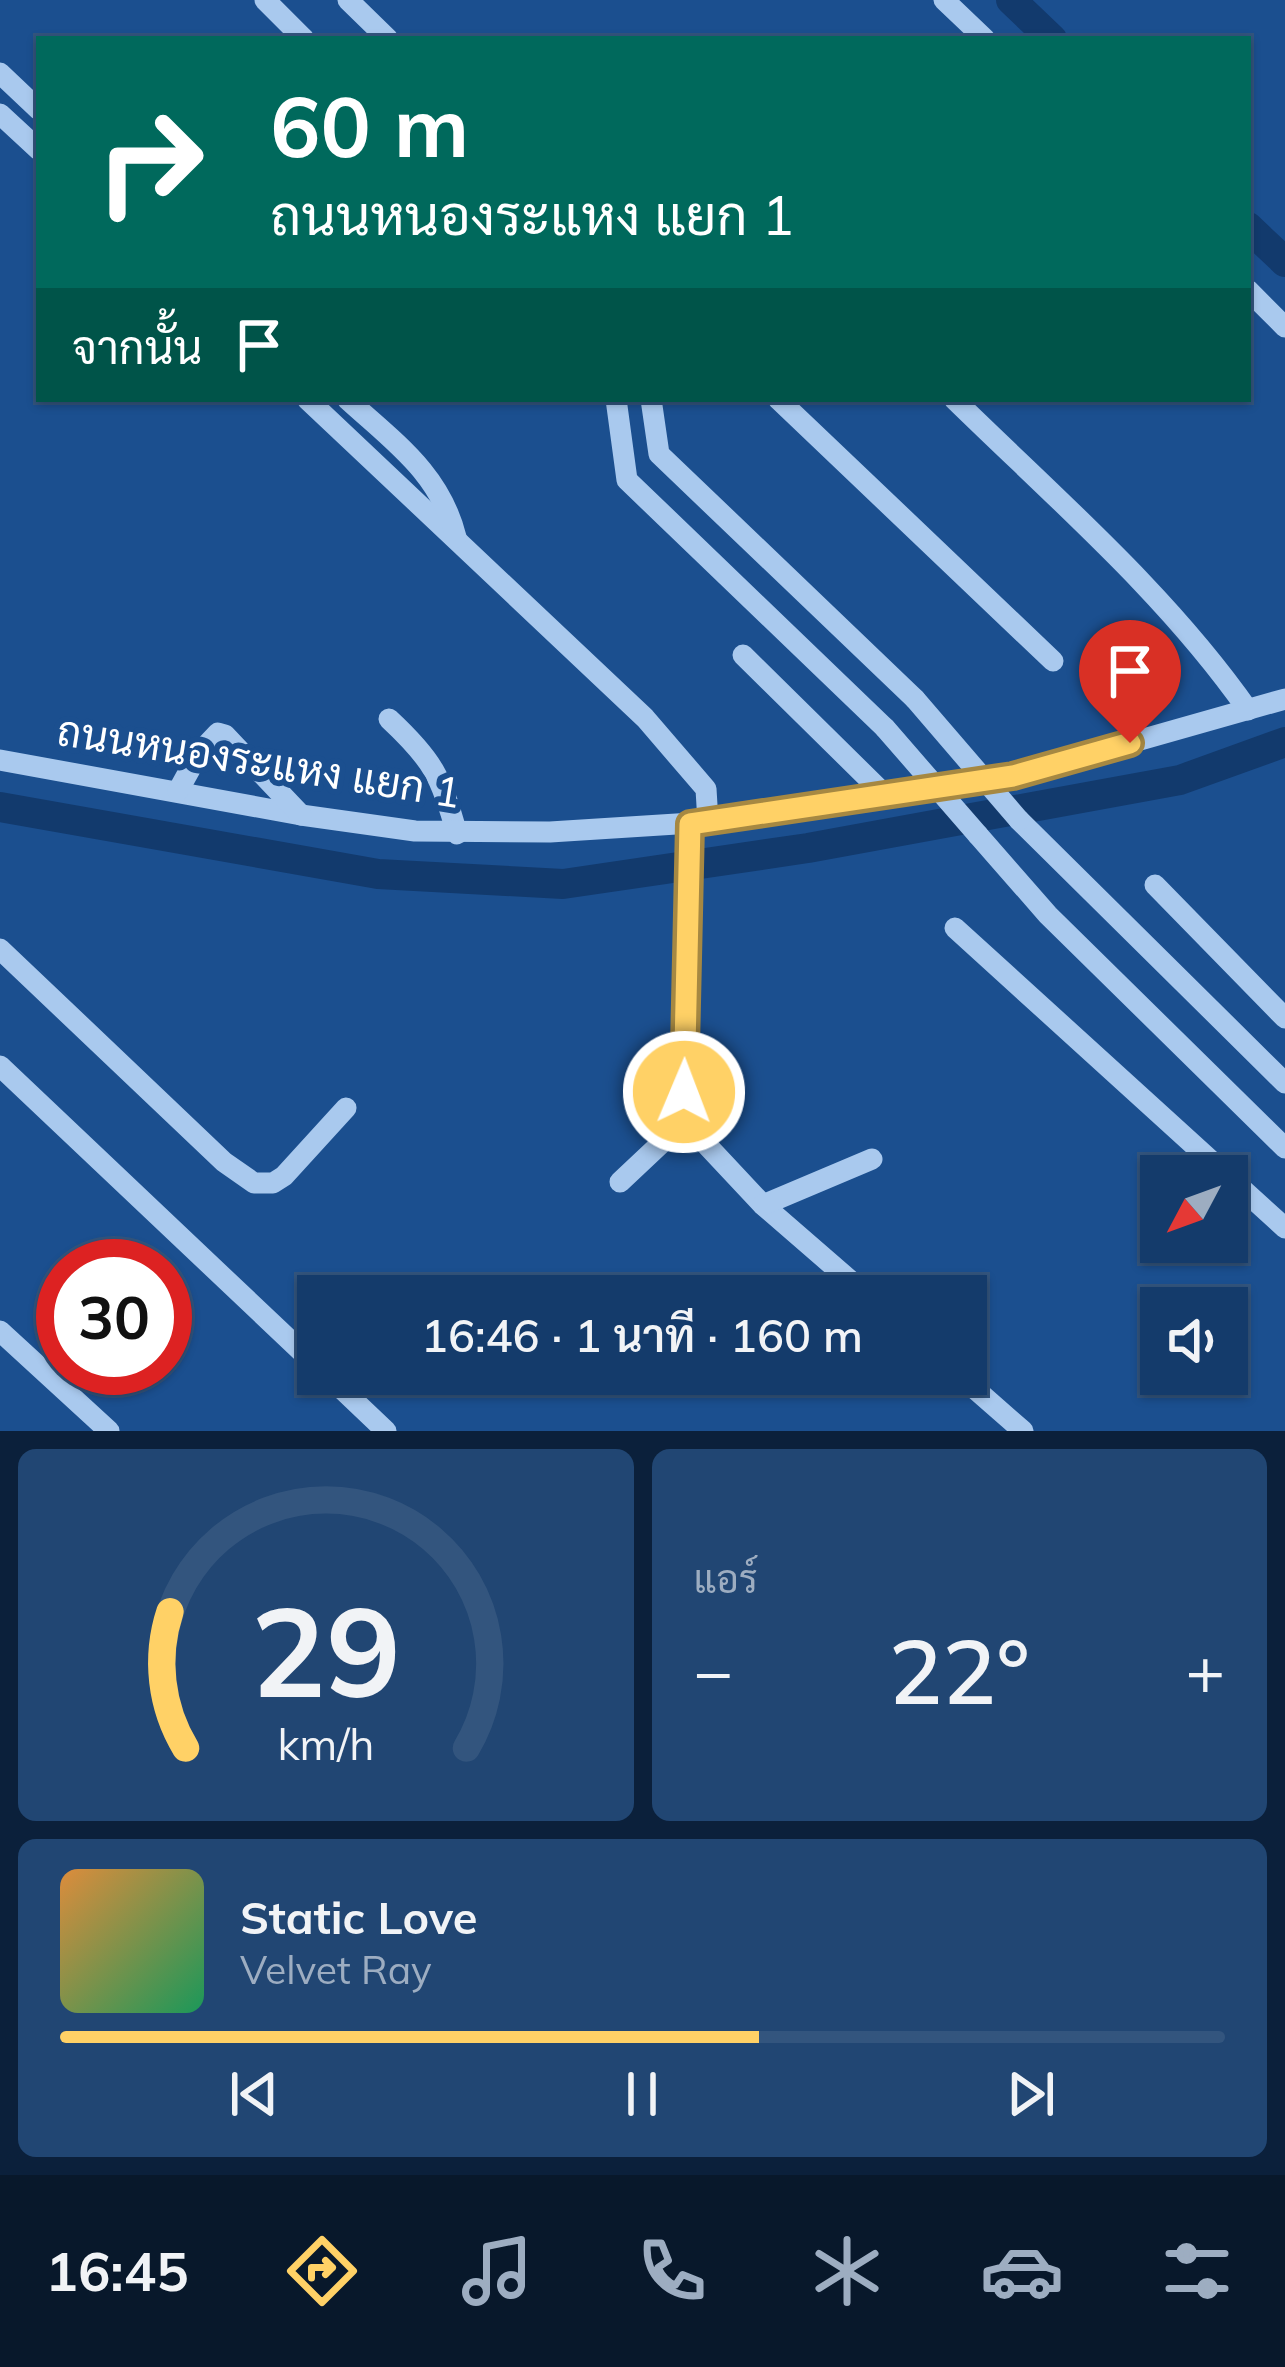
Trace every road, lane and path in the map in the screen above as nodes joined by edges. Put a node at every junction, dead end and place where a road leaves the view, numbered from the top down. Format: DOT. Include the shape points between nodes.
graph roads {
  1 [pos="265,0"];
  2 [pos="348,0"];
  3 [pos="944,0"];
  4 [pos="301,36"];
  5 [pos="385,36"];
  6 [pos="983,36"];
  7 [pos="0,73"];
  8 [pos="36,107"];
  9 [pos="0,114"];
  10 [pos="36,147"];
  11 [pos="1251,293"];
  12 [pos="1285,326"];
  13 [pos="310,402"];
  14 [pos="350,402"];
  15 [pos="616,402"];
  16 [pos="651,402"];
  17 [pos="781,402"];
  18 [pos="957,402"];
  19 [pos="456,538"];
  20 [pos="743,655"];
  21 [pos="1053,661"];
  22 [pos="1285,699"];
  23 [pos="1248,710"];
  24 [pos="389,719"];
  25 [pos="0,760"];
  26 [pos="178,791"];
  27 [pos="883,793"];
  28 [pos="301,815"];
  29 [pos="699,823"];
  30 [pos="457,834"];
  31 [pos="1154,885"];
  32 [pos="955,928"];
  33 [pos="0,949"];
  34 [pos="1285,1018"];
  35 [pos="0,1066"];
  36 [pos="1285,1083"];
  37 [pos="346,1108"];
  38 [pos="688,1118"];
  39 [pos="1285,1148"];
  40 [pos="872,1159"];
  41 [pos="620,1182"];
  42 [pos="763,1205"];
  43 [pos="1285,1228"];
  44 [pos="844,1275"];
  45 [pos="0,1331"];
  46 [pos="297,1347"];
  47 [pos="348,1395"];
  48 [pos="982,1395"];
  49 [pos="109,1431"];
  50 [pos="386,1431"];
  51 [pos="1023,1431"];
  1 -- 4 [label="street"];
  2 -- 5 [label="street"];
  3 -- 6 [label="street"];
  7 -- 8 [label="street"];
  9 -- 10 [label="street"];
  11 -- 12 [label="street"];
  13 -- 19 [label="street"];
  14 -- 19 [label="street" via="431,477"];
  15 -- 39 [label="street, bridge" via="627,480 886,728 1048,915"];
  16 -- 36 [label="street, bridge" via="659,454 915,699 1019,820"];
  17 -- 21 [label="street"];
  18 -- 23 [label="street" via="1168,607"];
  19 -- 29 [label="street" via="690,769 706,789"];
  20 -- 27 [label="street"];
  22 -- 23 [label="street, ถนนหนองระแหง แยก 1"];
  23 -- 27 [label="street, ถนนหนองระแหง แยก 1" via="1013,776"];
  24 -- 30 [label="street" via="428,756"];
  25 -- 26 [label="street, ถนนหนองระแหง แยก 1"];
  26 -- 28 [label="street, ถนนหนองระแหง แยก 1"];
  26 -- 28 [label="street" via="218,733"];
  27 -- 29 [label="street, ถนนหนองระแหง แยก 1"];
  28 -- 30 [label="street, ถนนหนองระแหง แยก 1"];
  29 -- 30 [label="street, ถนนหนองระแหง แยก 1"];
  29 -- 38 [label="street" via="689,864"];
  31 -- 34 [label="street"];
  32 -- 43 [label="street"];
  33 -- 37 [label="street" via="191,1134 254,1183 284,1176"];
  35 -- 46 [label="street"];
  38 -- 41 [label="street"];
  38 -- 42 [label="street"];
  40 -- 42 [label="street"];
  42 -- 44 [label="street"];
  45 -- 49 [label="street"];
  47 -- 50 [label="street"];
  48 -- 51 [label="street"];
}
